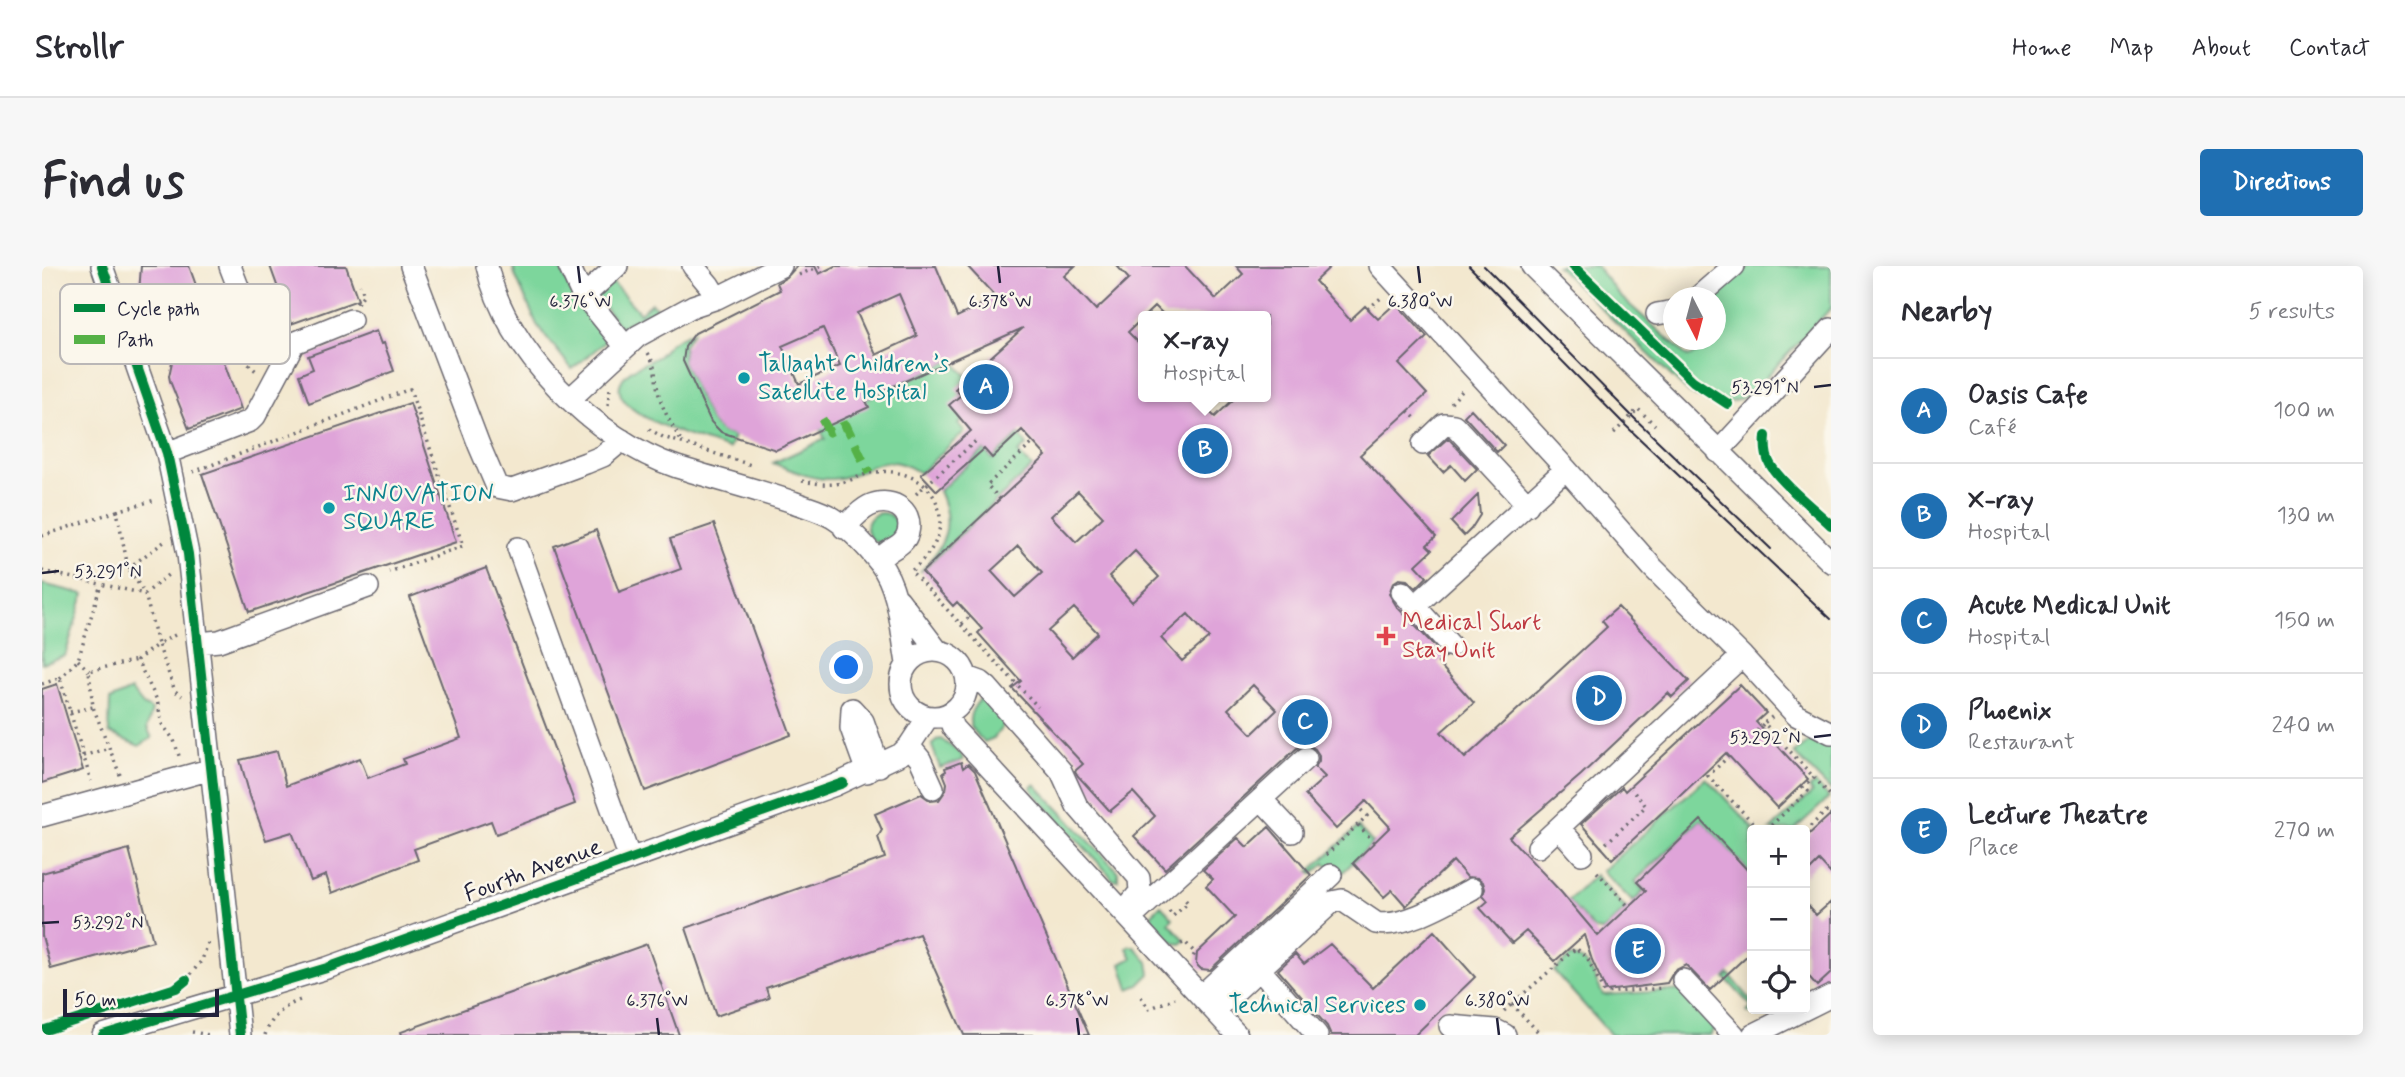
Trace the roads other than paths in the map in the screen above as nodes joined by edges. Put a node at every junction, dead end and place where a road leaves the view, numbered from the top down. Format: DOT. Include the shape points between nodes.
graph roads {
  1 [pos="102,266"];
  2 [pos="230,266"];
  3 [pos="242,266"];
  4 [pos="411,266"];
  5 [pos="487,266"];
  6 [pos="569,266"];
  7 [pos="617,266"];
  8 [pos="692,266"];
  9 [pos="781,266"];
  10 [pos="1380,266"];
  11 [pos="1532,266"];
  12 [pos="1734,266"];
  13 [pos="108,284"];
  14 [pos="239,284"];
  15 [pos="247,284"];
  16 [pos="1710,287"];
  17 [pos="584,295"];
  18 [pos="717,298"];
  19 [pos="351,320"];
  20 [pos="1831,329"];
  21 [pos="625,346"];
  22 [pos="290,350"];
  23 [pos="136,364"];
  24 [pos="283,364"];
  25 [pos="576,391"];
  26 [pos="622,440"];
  27 [pos="1423,444"];
  28 [pos="1718,452"];
  29 [pos="167,453"];
  30 [pos="1566,469"];
  31 [pos="1528,505"];
  32 [pos="845,528"];
  33 [pos="519,548"];
  34 [pos="880,562"];
  35 [pos="1831,562"];
  36 [pos="368,587"];
  37 [pos="895,596"];
  38 [pos="200,643"];
  39 [pos="1451,646"];
  40 [pos="937,650"];
  41 [pos="1742,656"];
  42 [pos="907,663"];
  43 [pos="967,677"];
  44 [pos="938,716"];
  45 [pos="1831,733"];
  46 [pos="909,746"];
  47 [pos="1306,758"];
  48 [pos="212,769"];
  49 [pos="933,788"];
  50 [pos="1261,799"];
  51 [pos="42,816"];
  52 [pos="1559,828"];
  53 [pos="1292,832"];
  54 [pos="1538,847"];
  55 [pos="1591,852"];
  56 [pos="630,859"];
  57 [pos="1326,879"];
  58 [pos="1472,889"];
  59 [pos="1127,915"];
  60 [pos="1259,969"];
  61 [pos="1683,980"];
  62 [pos="1831,996"];
  63 [pos="236,997"];
  64 [pos="1208,1003"];
  65 [pos="1450,1026"];
  66 [pos="1498,1034"];
  67 [pos="103,1035"];
  68 [pos="240,1035"];
  69 [pos="1237,1035"];
  70 [pos="1317,1035"];
  71 [pos="1734,1035"];
  72 [pos="1753,1035"];
  1 -- 13 [label="street"];
  2 -- 14 [label="street"];
  3 -- 15 [label="street"];
  4 -- 26 [label="street" via="498,487 512,490 586,463"];
  5 -- 25 [label="street" via="512,329 541,370"];
  6 -- 17 [label="street"];
  7 -- 17 [label="street"];
  8 -- 18 [label="street"];
  9 -- 18 [label="street"];
  10 -- 30 [label="street"];
  11 -- 28 [label="street"];
  12 -- 16 [label="street"];
  17 -- 21 [label="street"];
  18 -- 21 [label="street" via="669,318"];
  19 -- 22 [label="street" via="294,343"];
  20 -- 28 [label="street"];
  21 -- 25 [label="street"];
  23 -- 29 [label="street"];
  24 -- 29 [label="street" via="250,421"];
  25 -- 26 [label="street"];
  26 -- 32 [label="street" via="659,461 812,509"];
  27 -- 31 [label="street" via="1444,424 1454,425"];
  28 -- 35 [label="street"];
  29 -- 38 [label="street"];
  30 -- 31 [label="street"];
  30 -- 41 [label="street" via="1653,568"];
  31 -- 39 [label="street" via="1409,599"];
  32 -- 34 [label="street"];
  32 -- 34 [label="street" via="856,515 880,502 902,508 908,533"];
  33 -- 56 [label="street"];
  34 -- 37 [label="street"];
  36 -- 38 [label="street" via="219,641"];
  37 -- 40 [label="street"];
  37 -- 42 [label="street"];
  38 -- 48 [label="street"];
  40 -- 42 [label="street" via="916,655"];
  40 -- 43 [label="street" via="956,659"];
  41 -- 45 [label="street" via="1796,715"];
  41 -- 52 [label="street"];
  42 -- 44 [label="street" via="901,673 902,696 917,713"];
  43 -- 44 [label="street" via="958,707"];
  43 -- 59 [label="street" via="987,687 1021,723 1061,771 1077,806 1139,877 1140,892"];
  44 -- 46 [label="street, Fourth Avenue"];
  44 -- 59 [label="street"];
  46 -- 49 [label="street"];
  46 -- 56 [label="street, Fourth Avenue" via="843,783"];
  47 -- 50 [label="street"];
  48 -- 51 [label="street"];
  48 -- 63 [label="street"];
  50 -- 53 [label="street"];
  50 -- 59 [label="street" via="1170,883"];
  52 -- 54 [label="street"];
  52 -- 55 [label="street"];
  56 -- 63 [label="street, Fourth Avenue"];
  57 -- 64 [label="street"];
  58 -- 60 [label="street" via="1415,917 1382,925 1342,900 1332,902"];
  59 -- 64 [label="street"];
  60 -- 64 [label="street"];
  60 -- 70 [label="street"];
  61 -- 71 [label="street"];
  62 -- 72 [label="street"];
  63 -- 67 [label="street, Fourth Avenue"];
  63 -- 68 [label="street"];
  64 -- 69 [label="street"];
  65 -- 66 [label="street"];
}
